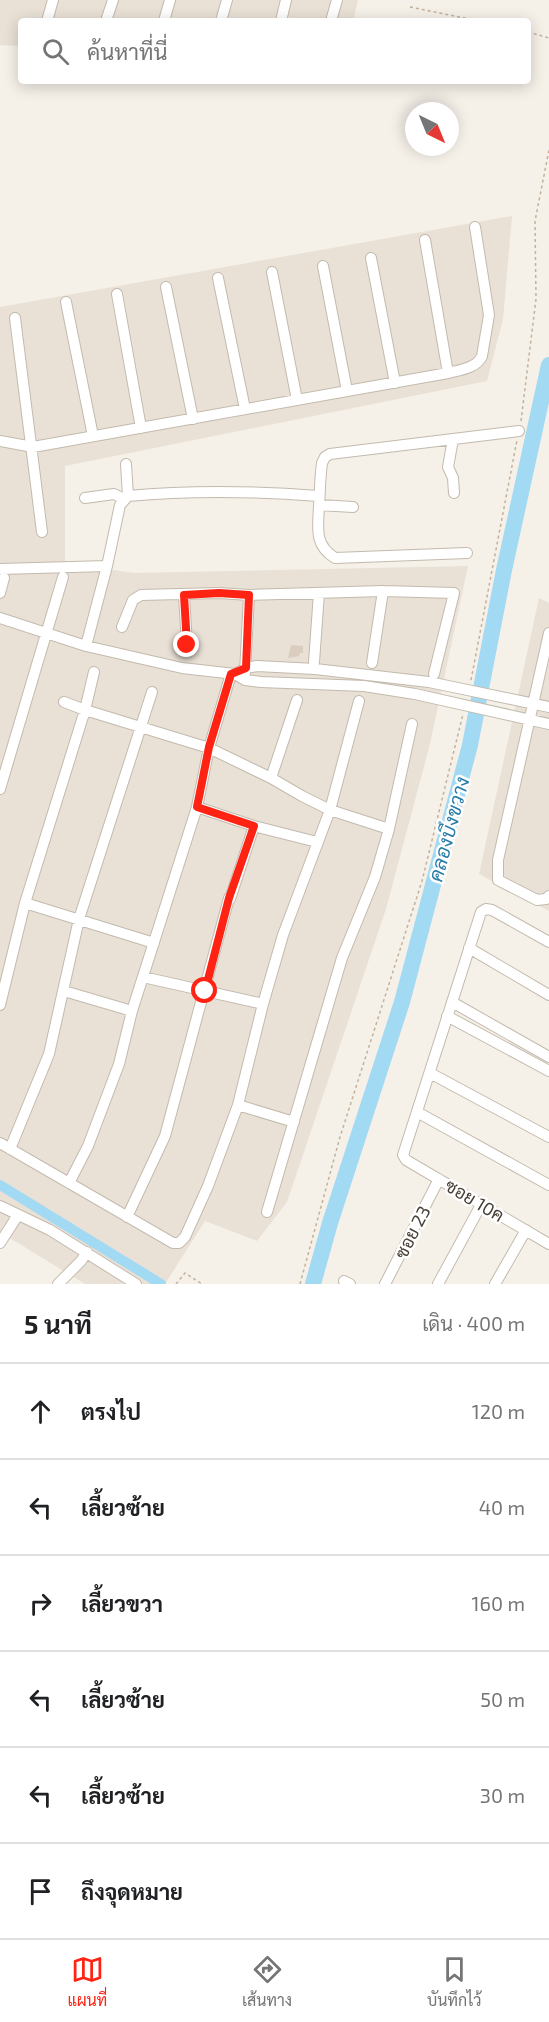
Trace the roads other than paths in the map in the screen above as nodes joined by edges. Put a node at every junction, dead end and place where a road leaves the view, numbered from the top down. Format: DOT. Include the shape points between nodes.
graph roads {
  1 [pos="54,0"];
  2 [pos="113,0"];
  3 [pos="170,0"];
  4 [pos="227,0"];
  5 [pos="286,0"];
  6 [pos="337,0"];
  7 [pos="48,18"];
  8 [pos="107,18"];
  9 [pos="165,18"];
  10 [pos="222,18"];
  11 [pos="282,18"];
  12 [pos="332,18"];
  13 [pos="476,227"];
  14 [pos="425,240"];
  15 [pos="371,258"];
  16 [pos="323,266"];
  17 [pos="272,272"];
  18 [pos="219,278"];
  19 [pos="166,287"];
  20 [pos="117,294"];
  21 [pos="66,302"];
  22 [pos="15,318"];
  23 [pos="448,373"];
  24 [pos="395,383"];
  25 [pos="347,391"];
  26 [pos="297,400"];
  27 [pos="245,410"];
  28 [pos="193,419"];
  29 [pos="141,428"];
  30 [pos="519,431"];
  31 [pos="93,436"];
  32 [pos="453,439"];
  33 [pos="0,441"];
  34 [pos="33,447"];
  35 [pos="126,464"];
  36 [pos="454,493"];
  37 [pos="126,497"];
  38 [pos="85,498"];
  39 [pos="319,500"];
  40 [pos="353,507"];
  41 [pos="42,532"];
  42 [pos="467,553"];
  43 [pos="107,566"];
  44 [pos="2,573"];
  45 [pos="63,577"];
  46 [pos="383,591"];
  47 [pos="0,593"];
  48 [pos="319,593"];
  49 [pos="184,595"];
  50 [pos="249,595"];
  51 [pos="0,618"];
  52 [pos="122,627"];
  53 [pos="46,633"];
  54 [pos="549,633"];
  55 [pos="187,645"];
  56 [pos="86,646"];
  57 [pos="372,663"];
  58 [pos="311,665"];
  59 [pos="246,668"];
  60 [pos="94,672"];
  61 [pos="233,674"];
  62 [pos="428,679"];
  63 [pos="245,680"];
  64 [pos="307,684"];
  65 [pos="152,692"];
  66 [pos="421,696"];
  67 [pos="297,700"];
  68 [pos="64,702"];
  69 [pos="359,702"];
  70 [pos="534,704"];
  71 [pos="549,707"];
  72 [pos="85,710"];
  73 [pos="530,719"];
  74 [pos="412,724"];
  75 [pos="549,724"];
  76 [pos="142,727"];
  77 [pos="209,747"];
  78 [pos="272,777"];
  79 [pos="0,789"];
  80 [pos="197,807"];
  81 [pos="330,810"];
  82 [pos="254,826"];
  83 [pos="389,829"];
  84 [pos="317,842"];
  85 [pos="549,896"];
  86 [pos="25,903"];
  87 [pos="80,919"];
  88 [pos="549,942"];
  89 [pos="154,943"];
  90 [pos="469,948"];
  91 [pos="143,977"];
  92 [pos="64,991"];
  93 [pos="205,991"];
  94 [pos="549,995"];
  95 [pos="452,1002"];
  96 [pos="263,1004"];
  97 [pos="0,1005"];
  98 [pos="132,1011"];
  99 [pos="447,1017"];
  100 [pos="549,1058"];
  101 [pos="549,1071"];
  102 [pos="430,1073"];
  103 [pos="238,1105"];
  104 [pos="417,1112"];
  105 [pos="294,1122"];
  106 [pos="549,1137"];
  107 [pos="5,1146"];
  108 [pos="439,1179"];
  109 [pos="69,1183"];
  110 [pos="549,1185"];
  111 [pos="482,1205"];
  112 [pos="0,1206"];
  113 [pos="267,1212"];
  114 [pos="18,1215"];
  115 [pos="127,1217"];
  116 [pos="526,1230"];
  117 [pos="0,1243"];
  118 [pos="549,1244"];
  119 [pos="87,1252"];
  120 [pos="58,1284"];
  121 [pos="136,1284"];
  122 [pos="385,1284"];
  123 [pos="438,1284"];
  124 [pos="495,1284"];
  1 -- 7 [label="street"];
  2 -- 8 [label="street"];
  3 -- 9 [label="street"];
  4 -- 10 [label="street"];
  5 -- 11 [label="street"];
  6 -- 12 [label="street"];
  13 -- 23 [label="street" via="489,315 484,346 479,362"];
  14 -- 23 [label="street"];
  15 -- 24 [label="street"];
  16 -- 25 [label="street"];
  17 -- 26 [label="street"];
  18 -- 27 [label="street"];
  19 -- 28 [label="street"];
  20 -- 29 [label="street"];
  21 -- 31 [label="street"];
  22 -- 34 [label="street"];
  23 -- 24 [label="street"];
  24 -- 25 [label="street"];
  25 -- 26 [label="street"];
  26 -- 27 [label="street"];
  27 -- 28 [label="street"];
  28 -- 29 [label="street"];
  29 -- 31 [label="street"];
  30 -- 32 [label="street"];
  31 -- 34 [label="street"];
  32 -- 36 [label="street" via="448,467"];
  32 -- 39 [label="street" via="330,454 322,463"];
  33 -- 34 [label="street"];
  34 -- 41 [label="street"];
  35 -- 37 [label="street"];
  37 -- 38 [label="street" via="114,494"];
  37 -- 39 [label="street" via="177,492"];
  37 -- 43 [label="street" via="120,505"];
  39 -- 40 [label="street"];
  39 -- 42 [label="street" via="317,526 321,544 335,558"];
  43 -- 44 [label="street"];
  43 -- 56 [label="street"];
  44 -- 47 [label="street"];
  45 -- 53 [label="street"];
  46 -- 48 [label="street"];
  46 -- 57 [label="street"];
  46 -- 62 [label="street" via="454,593"];
  48 -- 50 [label="street"];
  48 -- 58 [label="street"];
  49 -- 50 [label="street"];
  49 -- 52 [label="street" via="141,596 133,600"];
  49 -- 55 [label="street"];
  50 -- 59 [label="street"];
  51 -- 53 [label="street"];
  53 -- 56 [label="street"];
  53 -- 79 [label="street"];
  54 -- 70 [label="street"];
  56 -- 61 [label="street" via="182,668"];
  58 -- 59 [label="street"];
  58 -- 62 [label="street"];
  58 -- 64 [label="street"];
  59 -- 61 [label="street"];
  59 -- 63 [label="street"];
  60 -- 72 [label="street"];
  61 -- 63 [label="street"];
  61 -- 77 [label="street"];
  62 -- 66 [label="street"];
  62 -- 70 [label="street"];
  63 -- 64 [label="street"];
  64 -- 66 [label="street" via="364,686"];
  65 -- 76 [label="street"];
  66 -- 73 [label="street"];
  67 -- 78 [label="street"];
  68 -- 72 [label="street"];
  69 -- 81 [label="street"];
  70 -- 71 [label="street"];
  70 -- 73 [label="street"];
  72 -- 76 [label="street"];
  72 -- 86 [label="street"];
  73 -- 75 [label="street"];
  73 -- 85 [label="street" via="498,861 498,880 537,900"];
  74 -- 83 [label="street"];
  76 -- 77 [label="street"];
  76 -- 87 [label="street"];
  77 -- 78 [label="street"];
  77 -- 80 [label="street"];
  78 -- 81 [label="street"];
  80 -- 82 [label="street"];
  80 -- 89 [label="street"];
  81 -- 83 [label="street"];
  81 -- 84 [label="street"];
  82 -- 84 [label="street"];
  82 -- 93 [label="street" via="229,899"];
  83 -- 105 [label="street" via="375,877 342,958"];
  84 -- 96 [label="street"];
  86 -- 87 [label="street"];
  86 -- 97 [label="street"];
  87 -- 89 [label="street"];
  87 -- 92 [label="street"];
  88 -- 90 [label="street" via="486,909 481,912"];
  89 -- 91 [label="street"];
  90 -- 94 [label="street"];
  90 -- 95 [label="street"];
  91 -- 93 [label="street"];
  91 -- 98 [label="street"];
  92 -- 98 [label="street"];
  92 -- 107 [label="street" via="49,1053"];
  93 -- 96 [label="street"];
  93 -- 115 [label="street" via="165,1136"];
  95 -- 99 [label="street"];
  95 -- 100 [label="street"];
  96 -- 103 [label="street"];
  98 -- 109 [label="street" via="116,1073"];
  99 -- 101 [label="street"];
  99 -- 102 [label="street"];
  102 -- 104 [label="street"];
  102 -- 106 [label="street"];
  103 -- 105 [label="street"];
  103 -- 115 [label="street" via="185,1238 173,1243"];
  104 -- 108 [label="street, ซอย 10ค" via="403,1155"];
  104 -- 110 [label="street"];
  105 -- 113 [label="street"];
  107 -- 109 [label="street"];
  108 -- 111 [label="street, ซอย 10ค"];
  108 -- 122 [label="street, ซอย 23"];
  109 -- 115 [label="street"];
  111 -- 116 [label="street, ซอย 10ค"];
  111 -- 123 [label="street"];
  112 -- 114 [label="street"];
  114 -- 117 [label="street"];
  114 -- 119 [label="street"];
  116 -- 118 [label="street, ซอย 10ค"];
  116 -- 124 [label="street"];
  119 -- 120 [label="street"];
  119 -- 121 [label="street"];
}
